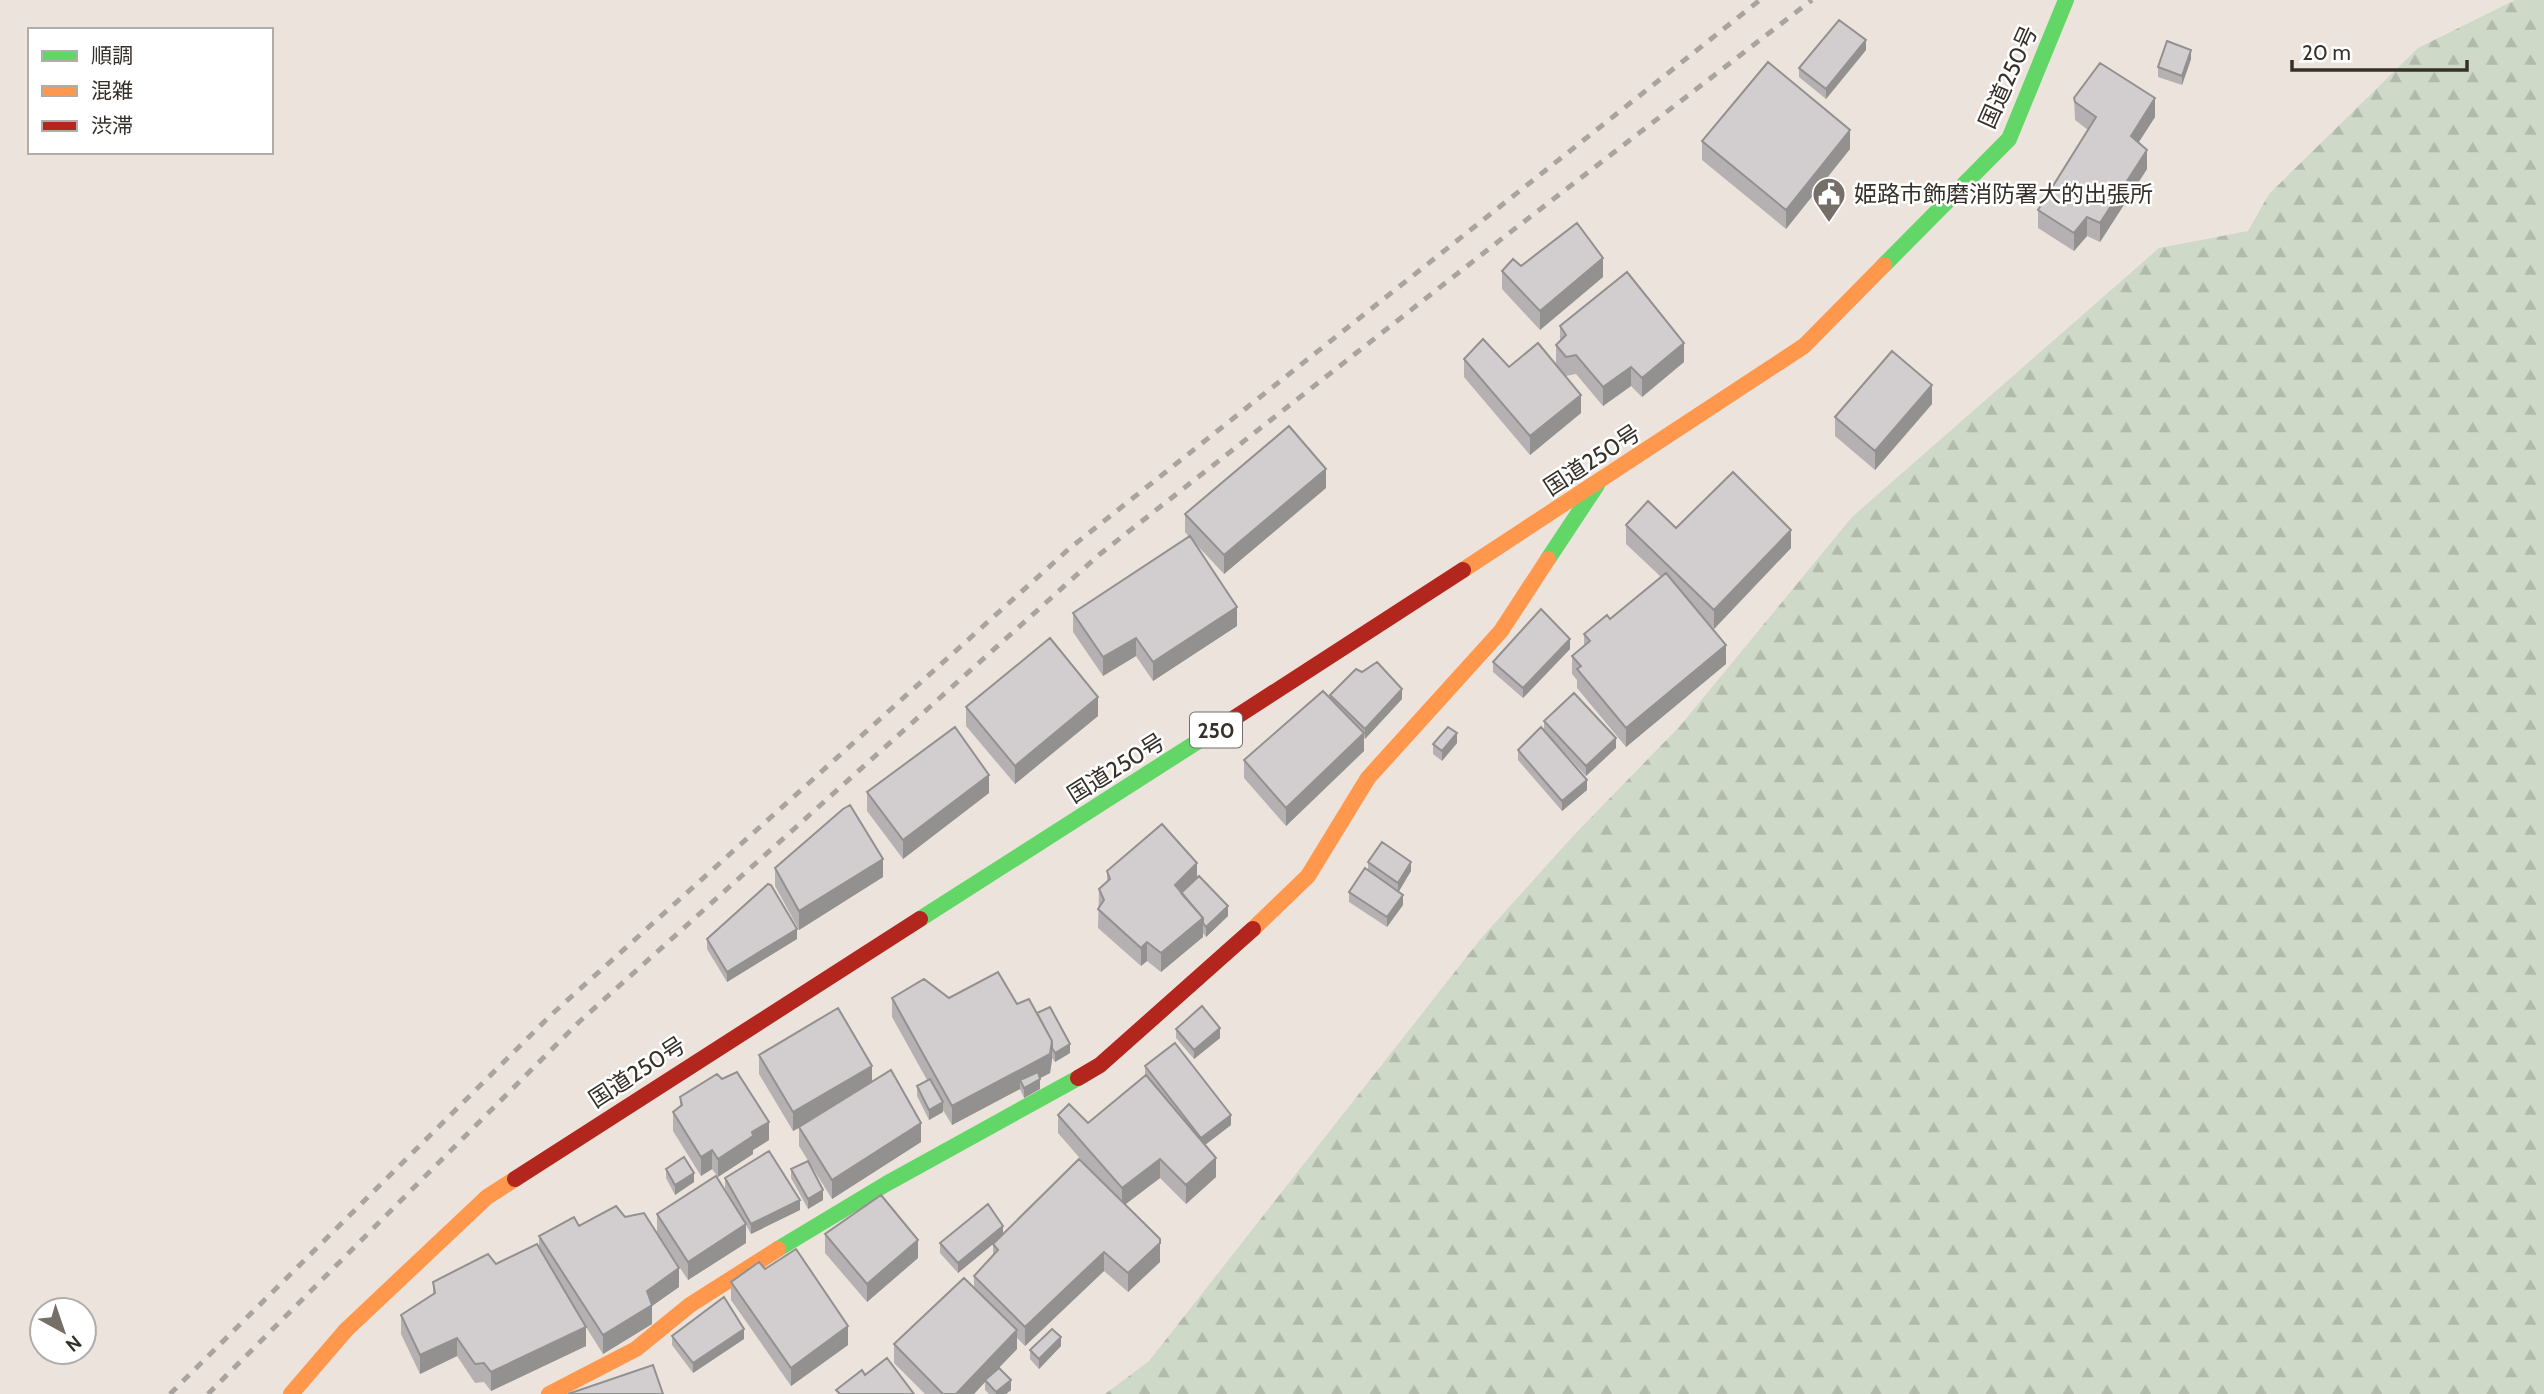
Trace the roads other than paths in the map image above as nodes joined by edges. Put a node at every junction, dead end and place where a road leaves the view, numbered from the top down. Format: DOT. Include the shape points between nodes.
graph roads {
  1 [pos="2066,0"];
  2 [pos="1597,485"];
  3 [pos="291,1394"];
  4 [pos="549,1394"];
  1 -- 2 [label="main road, 国道250号 / 250" via="2009,139 1804,346"];
  2 -- 3 [label="main road, 国道250号 / 250" via="487,1197 346,1330"];
  2 -- 4 [label="main road" via="1501,631 1368,778 1308,876 1100,1065 792,1240 690,1305 636,1349"];
}
